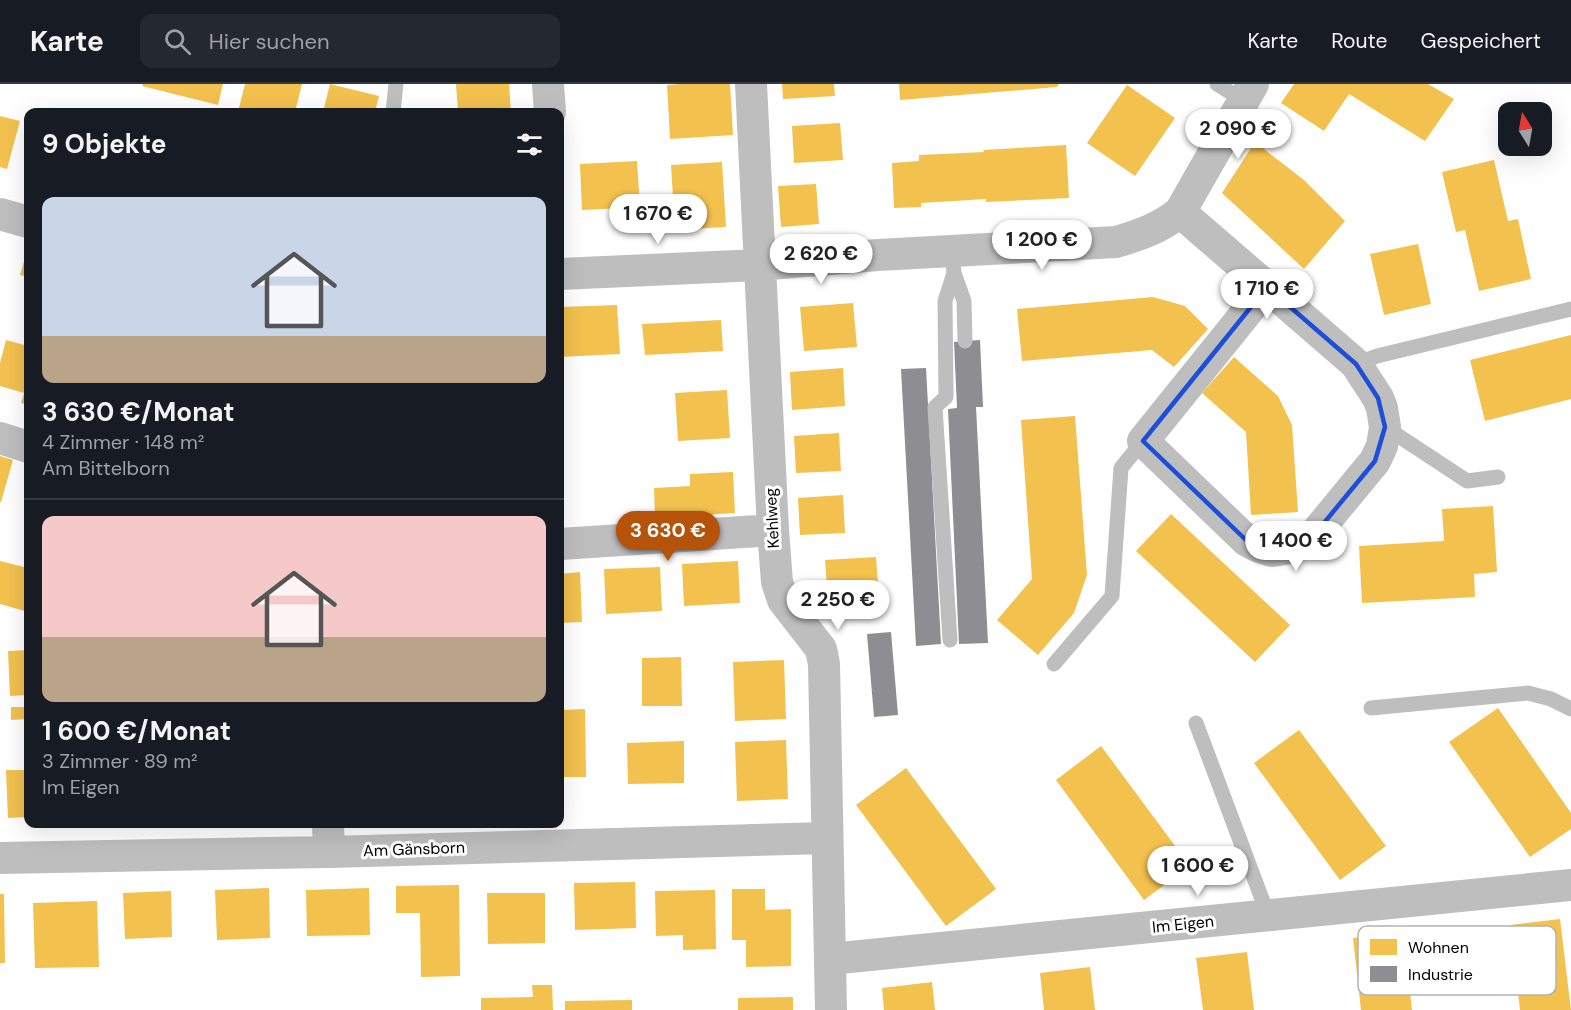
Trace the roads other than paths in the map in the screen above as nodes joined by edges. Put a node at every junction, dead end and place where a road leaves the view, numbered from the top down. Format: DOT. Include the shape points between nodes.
graph roads {
  1 [pos="396,84"];
  2 [pos="548,84"];
  3 [pos="751,84"];
  4 [pos="1217,84"];
  5 [pos="1249,92"];
  6 [pos="393,108"];
  7 [pos="550,108"];
  8 [pos="1180,212"];
  9 [pos="0,214"];
  10 [pos="24,221"];
  11 [pos="953,262"];
  12 [pos="759,265"];
  13 [pos="564,274"];
  14 [pos="1268,287"];
  15 [pos="1571,309"];
  16 [pos="965,341"];
  17 [pos="1356,364"];
  18 [pos="1384,417"];
  19 [pos="0,438"];
  20 [pos="1143,441"];
  21 [pos="24,446"];
  22 [pos="1498,477"];
  23 [pos="773,530"];
  24 [pos="564,544"];
  25 [pos="950,640"];
  26 [pos="1054,664"];
  27 [pos="1371,708"];
  28 [pos="1571,709"];
  29 [pos="1196,723"];
  30 [pos="329,838"];
  31 [pos="827,838"];
  32 [pos="0,858"];
  33 [pos="1571,885"];
  34 [pos="1268,915"];
  35 [pos="830,959"];
  36 [pos="831,1010"];
  1 -- 6 [label="lane"];
  2 -- 7 [label="street"];
  3 -- 12 [label="street, Kehlweg"];
  4 -- 5 [label="lane"];
  5 -- 8 [label="street"];
  8 -- 11 [label="street" via="1143,235 1116,242"];
  8 -- 14 [label="street"];
  9 -- 10 [label="street"];
  11 -- 12 [label="street"];
  11 -- 16 [label="lane" via="964,301"];
  11 -- 25 [label="lane" via="945,301 946,397 935,407"];
  12 -- 13 [label="street"];
  12 -- 23 [label="street, Kehlweg"];
  14 -- 17 [label="street"];
  14 -- 20 [label="street"];
  15 -- 17 [label="lane"];
  17 -- 18 [label="street" via="1378,398"];
  18 -- 20 [label="street" via="1382,446 1375,461 1314,534 1291,548 1272,551 1247,541"];
  18 -- 22 [label="lane" via="1467,481"];
  19 -- 21 [label="street"];
  20 -- 26 [label="lane" via="1121,468 1112,596"];
  23 -- 24 [label="street"];
  23 -- 31 [label="street, Kehlweg" via="777,582 783,600 821,649 824,664"];
  27 -- 28 [label="lane" via="1528,693"];
  29 -- 34 [label="lane"];
  30 -- 31 [label="street, Am Gänsborn"];
  30 -- 32 [label="street, Am Gänsborn"];
  31 -- 35 [label="street, Kehlweg"];
  33 -- 34 [label="street, Im Eigen"];
  34 -- 35 [label="street, Im Eigen"];
  35 -- 36 [label="street, Kehlweg"];
}
